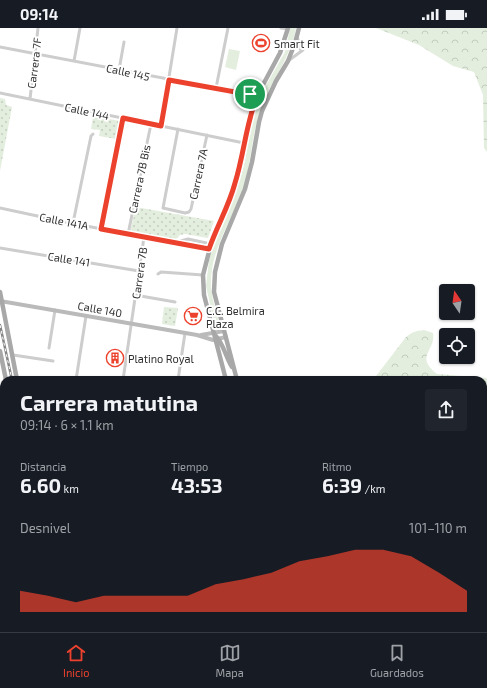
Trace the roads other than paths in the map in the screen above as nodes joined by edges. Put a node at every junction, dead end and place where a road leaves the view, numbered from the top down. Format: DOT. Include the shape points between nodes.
graph roads {
  1 [pos="38,28"];
  2 [pos="80,28"];
  3 [pos="177,28"];
  4 [pos="228,28"];
  5 [pos="282,28"];
  6 [pos="299,28"];
  7 [pos="288,29"];
  8 [pos="297,37"];
  9 [pos="124,42"];
  10 [pos="0,47"];
  11 [pos="36,54"];
  12 [pos="74,61"];
  13 [pos="288,61"];
  14 [pos="119,70"];
  15 [pos="169,80"];
  16 [pos="216,88"];
  17 [pos="0,93"];
  18 [pos="257,96"];
  19 [pos="30,99"];
  20 [pos="123,118"];
  21 [pos="151,124"];
  22 [pos="161,126"];
  23 [pos="178,129"];
  24 [pos="93,134"];
  25 [pos="207,135"];
  26 [pos="244,143"];
  27 [pos="0,208"];
  28 [pos="73,223"];
  29 [pos="101,229"];
  30 [pos="128,234"];
  31 [pos="144,237"];
  32 [pos="175,243"];
  33 [pos="210,246"];
  34 [pos="0,248"];
  35 [pos="139,270"];
  36 [pos="158,274"];
  37 [pos="203,275"];
  38 [pos="0,292"];
  39 [pos="135,295"];
  40 [pos="1,301"];
  41 [pos="175,302"];
  42 [pos="55,310"];
  43 [pos="86,316"];
  44 [pos="132,324"];
  45 [pos="224,332"];
  46 [pos="186,333"];
  47 [pos="214,334"];
  48 [pos="197,335"];
  49 [pos="226,337"];
  50 [pos="217,339"];
  51 [pos="48,348"];
  52 [pos="0,352"];
  53 [pos="12,355"];
  54 [pos="53,361"];
  55 [pos="235,370"];
  56 [pos="5,376"];
  57 [pos="16,376"];
  58 [pos="77,376"];
  59 [pos="124,376"];
  60 [pos="179,376"];
  61 [pos="225,376"];
  62 [pos="237,376"];
  1 -- 11 [label="street, Carrera 7F"];
  2 -- 12 [label="street"];
  3 -- 15 [label="street"];
  4 -- 16 [label="street"];
  5 -- 7 [label="street"];
  6 -- 8 [label="main road"];
  7 -- 18 [label="main road" via="280,53"];
  8 -- 13 [label="main road"];
  8 -- 13 [label="street" via="300,49 303,50"];
  9 -- 14 [label="street"];
  10 -- 11 [label="street, Calle 145"];
  11 -- 12 [label="street, Calle 145"];
  11 -- 19 [label="street, Carrera 7F"];
  12 -- 14 [label="street, Calle 145"];
  13 -- 45 [label="main road" via="258,122 245,190 214,272 214,292"];
  14 -- 15 [label="street, Calle 145"];
  15 -- 16 [label="street, Calle 145"];
  15 -- 22 [label="street"];
  16 -- 18 [label="street, Calle 145"];
  17 -- 19 [label="street, Calle 144"];
  18 -- 26 [label="main road"];
  19 -- 20 [label="street, Calle 144"];
  20 -- 21 [label="street, Calle 144"];
  20 -- 29 [label="street"];
  21 -- 22 [label="street, Calle 144"];
  21 -- 30 [label="street, Carrera 7B Bis"];
  22 -- 23 [label="street, Calle 144"];
  23 -- 25 [label="street, Calle 144"];
  23 -- 25 [label="street, Carrera 7A" via="162,208 185,213 191,209"];
  24 -- 28 [label="street"];
  25 -- 26 [label="street, Calle 144"];
  26 -- 33 [label="main road" via="232,195"];
  27 -- 28 [label="street, Calle 141A"];
  28 -- 29 [label="street, Calle 141A"];
  29 -- 30 [label="street, Calle 141A"];
  30 -- 31 [label="street, Calle 141A"];
  31 -- 32 [label="street, Calle 141A"];
  31 -- 35 [label="street, Carrera 7B"];
  32 -- 33 [label="street, Calle 141A"];
  32 -- 33 [label="street, Calle 141A" via="188,239"];
  33 -- 37 [label="main road"];
  34 -- 35 [label="street, Calle 141"];
  35 -- 39 [label="street, Carrera 7B"];
  36 -- 37 [label="street" via="161,272"];
  37 -- 47 [label="main road" via="204,295"];
  38 -- 40 [label="main road"];
  39 -- 41 [label="street"];
  39 -- 44 [label="street, Carrera 7B"];
  40 -- 42 [label="street, Calle 140"];
  40 -- 53 [label="main road"];
  42 -- 43 [label="street, Calle 140"];
  42 -- 51 [label="street"];
  43 -- 44 [label="street, Calle 140"];
  43 -- 58 [label="street"];
  44 -- 46 [label="street, Calle 140"];
  44 -- 59 [label="street, Carrera 7B"];
  45 -- 47 [label="street, Calle 140"];
  45 -- 49 [label="main road"];
  46 -- 48 [label="street, Calle 140"];
  46 -- 60 [label="street"];
  47 -- 48 [label="street, Calle 140"];
  47 -- 50 [label="main road"];
  48 -- 50 [label="street, Calle 140"];
  49 -- 50 [label="street"];
  49 -- 55 [label="main road"];
  50 -- 55 [label="main road"];
  50 -- 61 [label="main road"];
  52 -- 56 [label="main road"];
  53 -- 54 [label="street"];
  53 -- 57 [label="main road"];
  55 -- 62 [label="main road"];
}
